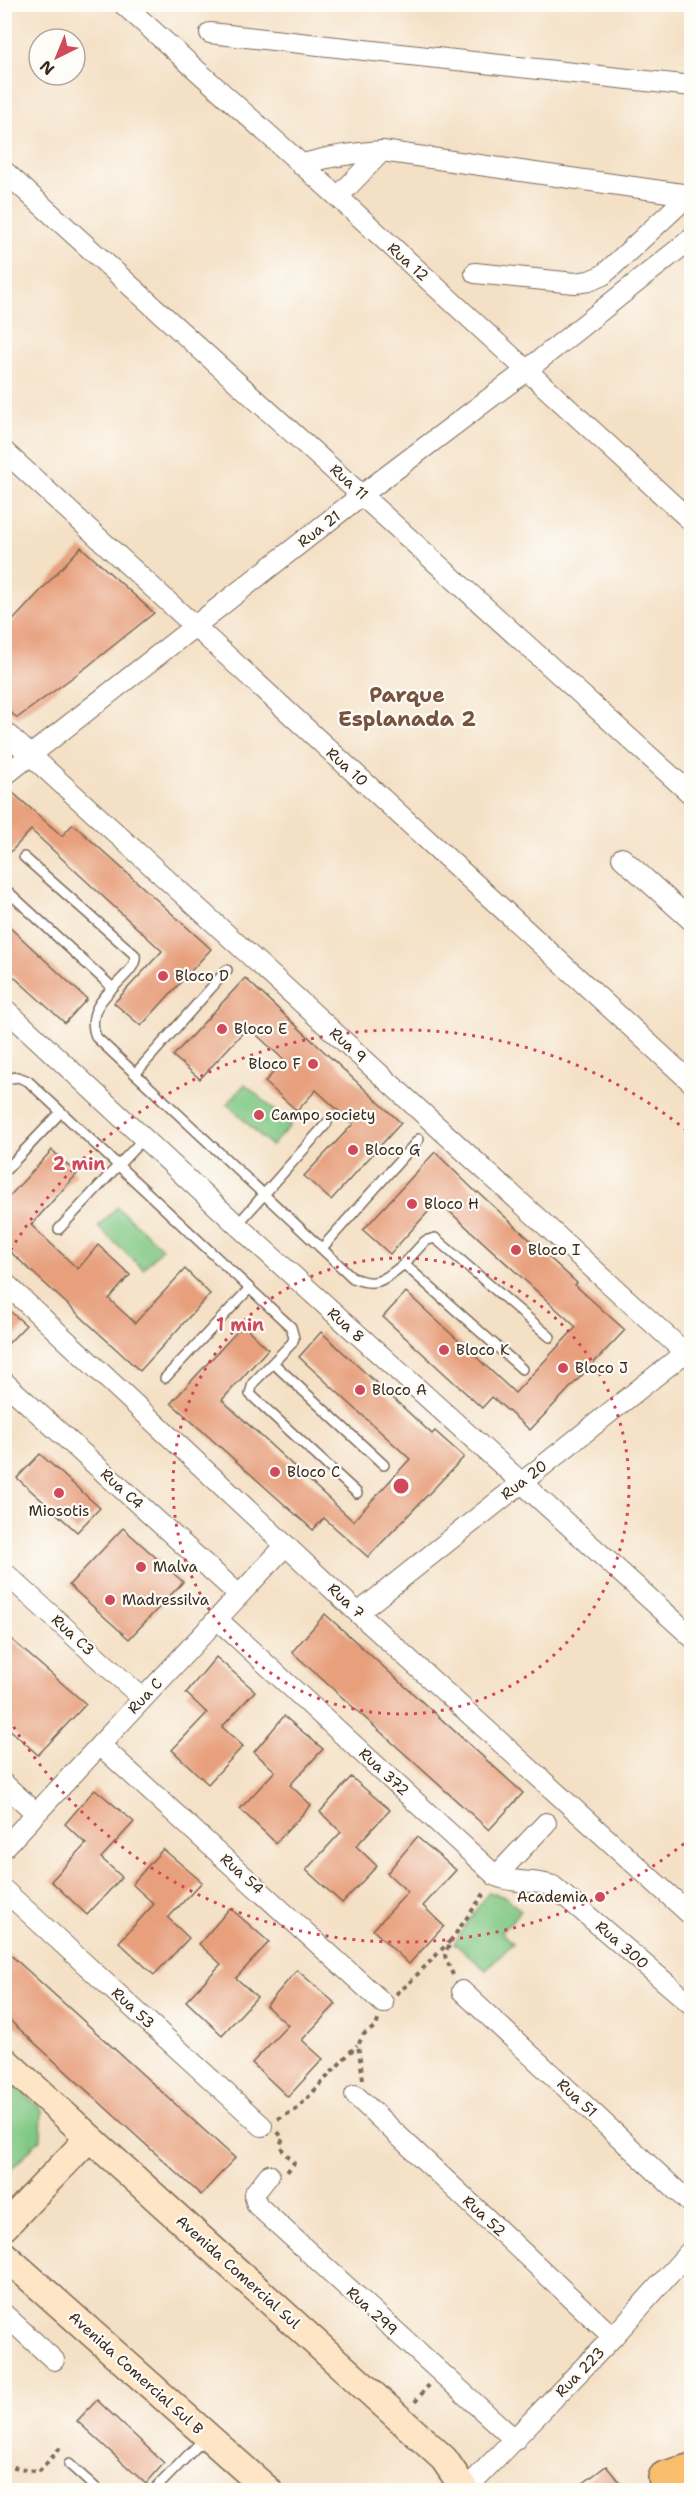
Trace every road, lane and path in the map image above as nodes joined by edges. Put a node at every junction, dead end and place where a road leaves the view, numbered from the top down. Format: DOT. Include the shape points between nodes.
graph roads {
  1 [pos="123,4"];
  2 [pos="210,33"];
  3 [pos="692,86"];
  4 [pos="382,151"];
  5 [pos="301,165"];
  6 [pos="4,171"];
  7 [pos="690,195"];
  8 [pos="338,197"];
  9 [pos="691,240"];
  10 [pos="475,273"];
  11 [pos="527,370"];
  12 [pos="4,451"];
  13 [pos="363,494"];
  14 [pos="692,522"];
  15 [pos="194,627"];
  16 [pos="4,731"];
  17 [pos="31,756"];
  18 [pos="4,776"];
  19 [pos="692,795"];
  20 [pos="24,856"];
  21 [pos="622,858"];
  22 [pos="4,888"];
  23 [pos="692,921"];
  24 [pos="227,970"];
  25 [pos="113,988"];
  26 [pos="4,1008"];
  27 [pos="135,1074"];
  28 [pos="4,1080"];
  29 [pos="692,1083"];
  30 [pos="61,1112"];
  31 [pos="327,1123"];
  32 [pos="143,1139"];
  33 [pos="418,1139"];
  34 [pos="118,1166"];
  35 [pos="4,1172"];
  36 [pos="264,1195"];
  37 [pos="237,1225"];
  38 [pos="59,1229"];
  39 [pos="322,1248"];
  40 [pos="404,1264"];
  41 [pos="4,1282"];
  42 [pos="249,1289"];
  43 [pos="550,1337"];
  44 [pos="689,1353"];
  45 [pos="273,1363"];
  46 [pos="522,1369"];
  47 [pos="165,1378"];
  48 [pos="4,1382"];
  49 [pos="384,1465"];
  50 [pos="519,1484"];
  51 [pos="357,1493"];
  52 [pos="286,1545"];
  53 [pos="4,1572"];
  54 [pos="238,1595"];
  55 [pos="358,1613"];
  56 [pos="217,1618"];
  57 [pos="692,1637"];
  58 [pos="142,1698"];
  59 [pos="100,1745"];
  60 [pos="4,1784"];
  61 [pos="36,1813"];
  62 [pos="546,1823"];
  63 [pos="4,1848"];
  64 [pos="496,1876"];
  65 [pos="4,1890"];
  66 [pos="692,1916"];
  67 [pos="451,1940"];
  68 [pos="462,1991"];
  69 [pos="383,2003"];
  70 [pos="692,2005"];
  71 [pos="358,2045"];
  72 [pos="4,2060"];
  73 [pos="355,2095"];
  74 [pos="265,2123"];
  75 [pos="89,2138"];
  76 [pos="269,2175"];
  77 [pos="692,2205"];
  78 [pos="4,2227"];
  79 [pos="692,2249"];
  80 [pos="4,2255"];
  81 [pos="4,2314"];
  82 [pos="613,2337"];
  83 [pos="54,2360"];
  84 [pos="440,2373"];
  85 [pos="399,2418"];
  86 [pos="206,2436"];
  87 [pos="515,2440"];
  88 [pos="692,2458"];
  89 [pos="69,2464"];
  90 [pos="4,2465"];
  91 [pos="669,2479"];
  92 [pos="98,2490"];
  93 [pos="154,2490"];
  94 [pos="268,2490"];
  95 [pos="465,2490"];
  1 -- 5 [label="street, Rua 12"];
  2 -- 3 [label="street"];
  4 -- 5 [label="street" via="332,156"];
  4 -- 7 [label="street"];
  4 -- 8 [label="street"];
  5 -- 8 [label="street, Rua 12"];
  6 -- 13 [label="street, Rua 11"];
  7 -- 10 [label="street" via="603,275 589,281"];
  8 -- 11 [label="street, Rua 12"];
  9 -- 11 [label="street, Rua 21"];
  11 -- 13 [label="street, Rua 21"];
  11 -- 14 [label="street, Rua 12"];
  12 -- 15 [label="street, Rua 10"];
  13 -- 15 [label="street, Rua 21"];
  13 -- 19 [label="street, Rua 11"];
  15 -- 17 [label="street, Rua 21"];
  15 -- 29 [label="street, Rua 10"];
  16 -- 17 [label="street, Rua 9"];
  17 -- 18 [label="street, Rua 21"];
  17 -- 44 [label="street, Rua 9"];
  20 -- 25 [label="lane" via="135,955 134,963"];
  21 -- 23 [label="street"];
  22 -- 25 [label="lane"];
  24 -- 27 [label="lane"];
  25 -- 27 [label="lane" via="101,1000 92,1027 96,1037"];
  26 -- 32 [label="street, Rua 8"];
  27 -- 36 [label="lane"];
  28 -- 30 [label="lane" via="18,1077 28,1081"];
  30 -- 34 [label="lane"];
  30 -- 35 [label="lane"];
  31 -- 36 [label="lane"];
  32 -- 34 [label="lane"];
  32 -- 37 [label="street, Rua 8"];
  33 -- 39 [label="lane"];
  34 -- 38 [label="lane"];
  34 -- 42 [label="lane"];
  36 -- 37 [label="lane"];
  36 -- 39 [label="lane"];
  37 -- 50 [label="street, Rua 8"];
  39 -- 40 [label="lane" via="353,1278 366,1283 379,1282"];
  40 -- 43 [label="lane" via="425,1241 435,1238"];
  40 -- 46 [label="lane"];
  41 -- 52 [label="street, Rua 7"];
  42 -- 45 [label="lane" via="294,1332 292,1343"];
  42 -- 47 [label="lane"];
  44 -- 50 [label="street, Rua 20"];
  45 -- 49 [label="lane"];
  45 -- 51 [label="lane" via="253,1383 250,1394"];
  48 -- 54 [label="street, Rua C4"];
  50 -- 55 [label="street, Rua 20"];
  50 -- 57 [label="street, Rua 8"];
  52 -- 54 [label="street, Rua C"];
  52 -- 55 [label="street, Rua 7"];
  53 -- 58 [label="street, Rua C3"];
  54 -- 56 [label="street, Rua C"];
  55 -- 66 [label="street, Rua 7"];
  56 -- 58 [label="street, Rua C"];
  56 -- 64 [label="street, Rua 372"];
  58 -- 59 [label="street, Rua C"];
  59 -- 61 [label="street, Rua C"];
  59 -- 69 [label="street, Rua 54"];
  60 -- 61 [label="street"];
  61 -- 63 [label="street, Rua C"];
  62 -- 64 [label="street"];
  64 -- 67 [label="path"];
  64 -- 70 [label="street, Rua 300" via="553,1886"];
  65 -- 74 [label="street, Rua 53"];
  67 -- 68 [label="path" via="445,1956"];
  67 -- 69 [label="path" via="407,1985"];
  68 -- 77 [label="street, Rua 51"];
  69 -- 71 [label="path" via="376,2026 364,2034"];
  71 -- 73 [label="path" via="363,2073 362,2085"];
  71 -- 74 [label="path" via="297,2109"];
  72 -- 75 [label="street, Avenida Comercial Sul"];
  73 -- 82 [label="street, Rua 52"];
  74 -- 76 [label="path" via="283,2139 283,2151 294,2163 287,2171"];
  75 -- 78 [label="street"];
  75 -- 85 [label="street, Avenida Comercial Sul"];
  76 -- 84 [label="street, Rua 299" via="254,2194 257,2205"];
  79 -- 82 [label="street, Rua 223"];
  80 -- 86 [label="street, Avenida Comercial Sul B"];
  81 -- 83 [label="street"];
  82 -- 87 [label="street, Rua 223"];
  84 -- 85 [label="path"];
  84 -- 87 [label="street, Rua 299"];
  85 -- 95 [label="street, Avenida Comercial Sul" via="444,2459"];
  86 -- 93 [label="lane"];
  86 -- 94 [label="street, Avenida Comercial Sul B"];
  87 -- 95 [label="street, Rua 223"];
  88 -- 91 [label="street"];
  89 -- 90 [label="path" via="59,2449 39,2472"];
  89 -- 92 [label="lane"];
}
